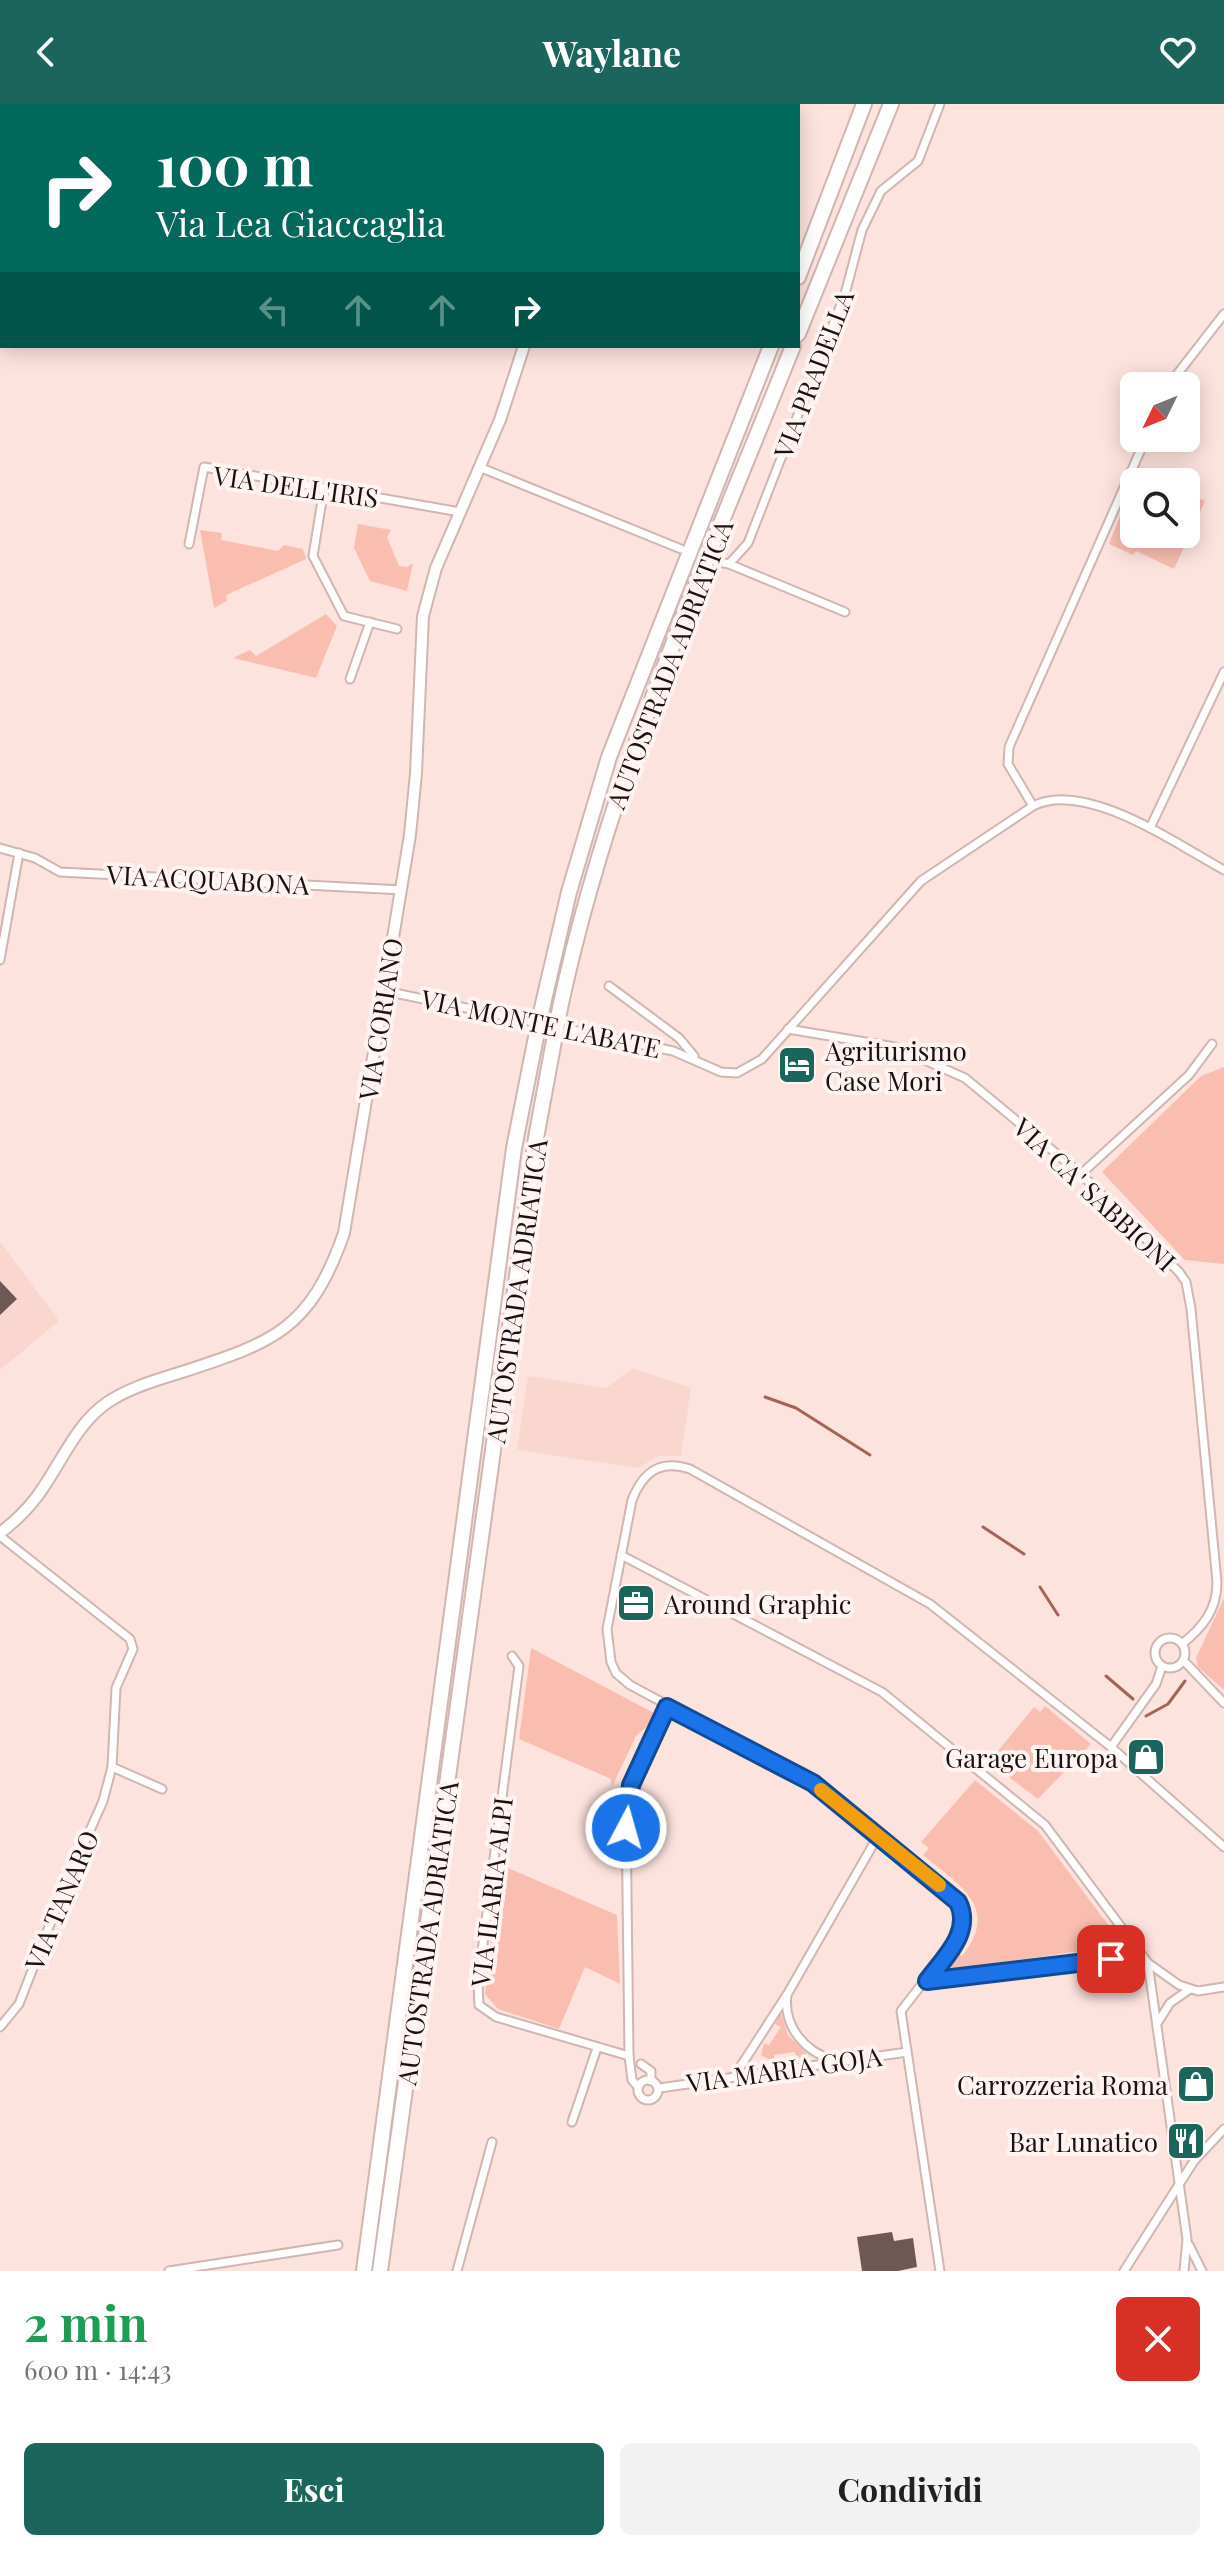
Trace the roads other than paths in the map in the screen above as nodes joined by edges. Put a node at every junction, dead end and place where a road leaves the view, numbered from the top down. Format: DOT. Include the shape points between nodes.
graph roads {
  1 [pos="864,104"];
  2 [pos="891,104"];
  3 [pos="940,104"];
  4 [pos="800,272"];
  5 [pos="1224,314"];
  6 [pos="800,329"];
  7 [pos="523,348"];
  8 [pos="770,348"];
  9 [pos="792,348"];
  10 [pos="1179,372"];
  11 [pos="1140,452"];
  12 [pos="479,467"];
  13 [pos="324,488"];
  14 [pos="460,512"];
  15 [pos="189,544"];
  16 [pos="681,549"];
  17 [pos="714,561"];
  18 [pos="729,564"];
  19 [pos="845,612"];
  20 [pos="370,622"];
  21 [pos="397,629"];
  22 [pos="1224,672"];
  23 [pos="350,679"];
  24 [pos="1033,806"];
  25 [pos="1150,828"];
  26 [pos="0,848"];
  27 [pos="19,853"];
  28 [pos="1224,870"];
  29 [pos="402,890"];
  30 [pos="0,960"];
  31 [pos="609,986"];
  32 [pos="385,991"];
  33 [pos="788,1029"];
  34 [pos="1212,1044"];
  35 [pos="695,1058"];
  36 [pos="1081,1174"];
  37 [pos="1212,1529"];
  38 [pos="1224,1533"];
  39 [pos="0,1535"];
  40 [pos="621,1555"];
  41 [pos="1182,1644"];
  42 [pos="512,1656"];
  43 [pos="1184,1661"];
  44 [pos="1162,1666"];
  45 [pos="1224,1703"];
  46 [pos="667,1707"];
  47 [pos="1111,1747"];
  48 [pos="112,1767"];
  49 [pos="162,1789"];
  50 [pos="878,1836"];
  51 [pos="1224,1847"];
  52 [pos="1141,1955"];
  53 [pos="1148,1963"];
  54 [pos="927,1981"];
  55 [pos="1224,1987"];
  56 [pos="1190,1989"];
  57 [pos="788,1993"];
  58 [pos="1157,2024"];
  59 [pos="0,2027"];
  60 [pos="597,2048"];
  61 [pos="907,2052"];
  62 [pos="629,2056"];
  63 [pos="836,2061"];
  64 [pos="641,2064"];
  65 [pos="735,2075"];
  66 [pos="651,2081"];
  67 [pos="638,2087"];
  68 [pos="660,2088"];
  69 [pos="572,2122"];
  70 [pos="1224,2129"];
  71 [pos="492,2142"];
  72 [pos="1180,2186"];
  73 [pos="1187,2239"];
  74 [pos="338,2245"];
  75 [pos="1196,2267"];
  76 [pos="169,2271"];
  77 [pos="364,2271"];
  78 [pos="380,2271"];
  79 [pos="457,2271"];
  80 [pos="940,2271"];
  81 [pos="1124,2271"];
  82 [pos="1184,2271"];
  83 [pos="1202,2271"];
  1 -- 4 [label="highway"];
  2 -- 6 [label="highway"];
  3 -- 18 [label="street, VIA PRADELLA" via="918,161 881,191 862,230 845,294 764,503 748,543"];
  5 -- 10 [label="street"];
  7 -- 12 [label="main road, VIA CORIANO"];
  8 -- 77 [label="highway, AUTOSTRADA ADRIATICA, bridge" via="609,757 569,892 537,1032 514,1148"];
  9 -- 78 [label="highway, AUTOSTRADA ADRIATICA, bridge" via="622,780 560,1008 536,1138"];
  11 -- 24 [label="street" via="1009,747 1008,764"];
  12 -- 14 [label="main road, VIA CORIANO"];
  12 -- 16 [label="street"];
  13 -- 14 [label="street, VIA DELL'IRIS"];
  13 -- 15 [label="street, VIA DELL'IRIS" via="204,467"];
  13 -- 20 [label="street" via="313,556 344,616"];
  14 -- 29 [label="main road, VIA CORIANO" via="423,616 416,773"];
  17 -- 18 [label="street"];
  18 -- 19 [label="street"];
  20 -- 21 [label="street"];
  20 -- 23 [label="street"];
  22 -- 25 [label="street"];
  24 -- 25 [label="street" via="1045,800 1071,800"];
  24 -- 33 [label="street, VIA MONTE L'ABATE" via="921,881"];
  25 -- 28 [label="street"];
  26 -- 27 [label="street, VIA ACQUABONA"];
  27 -- 29 [label="street, VIA ACQUABONA" via="60,872"];
  27 -- 30 [label="street"];
  29 -- 32 [label="main road, VIA CORIANO"];
  31 -- 35 [label="street, VIA MONTE L'ABATE" via="679,1038"];
  32 -- 35 [label="street, VIA MONTE L'ABATE"];
  32 -- 39 [label="main road, VIA CORIANO" via="344,1233 311,1305 267,1339 137,1386 107,1403 82,1427 36,1498"];
  33 -- 35 [label="street, VIA MONTE L'ABATE" via="762,1059 737,1073 721,1072"];
  33 -- 36 [label="street, VIA CA' SABBIONI" via="895,1047 965,1078"];
  34 -- 36 [label="street" via="1189,1075"];
  36 -- 37 [label="street, VIA CA' SABBIONI" via="1186,1282"];
  37 -- 38 [label="street"];
  37 -- 41 [label="street, VIA CA' SABBIONI" via="1217,1595 1200,1629"];
  39 -- 48 [label="street, VIA TANARO" via="130,1639 133,1649 116,1688"];
  40 -- 46 [label="street" via="607,1629 611,1662 630,1685"];
  40 -- 47 [label="street" via="638,1484 654,1469 675,1464 690,1469 930,1604"];
  40 -- 52 [label="street" via="882,1692 1045,1825"];
  41 -- 43 [label="street"];
  41 -- 44 [label="street" via="1168,1638 1159,1643 1155,1658"];
  42 -- 60 [label="street, VIA ILARIA ALPI" via="519,1666 477,1995 482,2008 496,2017"];
  43 -- 44 [label="street" via="1176,1668"];
  43 -- 45 [label="street"];
  44 -- 47 [label="street" via="1156,1684"];
  46 -- 50 [label="street" via="813,1783"];
  46 -- 62 [label="street" via="631,1785 626,1810"];
  47 -- 51 [label="street"];
  48 -- 49 [label="street"];
  48 -- 59 [label="street, VIA TANARO" via="103,1801 19,2004"];
  50 -- 54 [label="street" via="948,1892 964,1913 960,1935"];
  50 -- 57 [label="street"];
  52 -- 53 [label="street"];
  52 -- 54 [label="street"];
  53 -- 56 [label="street"];
  53 -- 58 [label="street"];
  54 -- 61 [label="street" via="901,2011"];
  55 -- 56 [label="street"];
  56 -- 58 [label="street" via="1170,2003"];
  57 -- 63 [label="street" via="787,2015 796,2034 811,2049"];
  57 -- 65 [label="street"];
  58 -- 72 [label="street"];
  60 -- 62 [label="street, VIA ILARIA ALPI"];
  60 -- 69 [label="street"];
  61 -- 63 [label="street, VIA MARIA GOJA"];
  61 -- 80 [label="street"];
  62 -- 67 [label="street"];
  63 -- 65 [label="street, VIA MARIA GOJA"];
  64 -- 66 [label="street" via="651,2071"];
  65 -- 68 [label="street, VIA MARIA GOJA"];
  66 -- 67 [label="street"];
  66 -- 68 [label="street"];
  67 -- 68 [label="street, VIA MARIA GOJA" via="636,2093 646,2099"];
  70 -- 72 [label="street" via="1194,2161"];
  71 -- 79 [label="street"];
  72 -- 73 [label="street"];
  72 -- 81 [label="street"];
  73 -- 75 [label="street"];
  73 -- 82 [label="street"];
  74 -- 76 [label="street"];
  75 -- 83 [label="street"];
}
